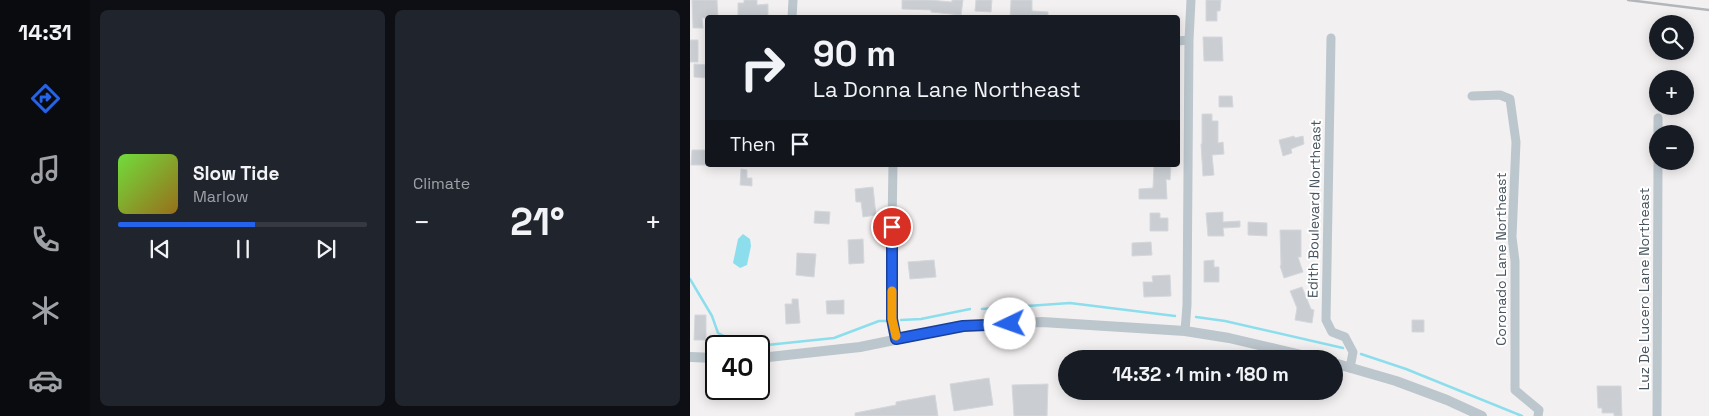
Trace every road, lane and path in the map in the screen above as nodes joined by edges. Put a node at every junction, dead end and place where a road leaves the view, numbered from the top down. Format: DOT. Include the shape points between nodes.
graph roads {
  1 [pos="793,0"];
  2 [pos="1191,0"];
  3 [pos="792,15"];
  4 [pos="1331,38"];
  5 [pos="1189,40"];
  6 [pos="1180,41"];
  7 [pos="1472,96"];
  8 [pos="1658,118"];
  9 [pos="1658,125"];
  10 [pos="893,167"];
  11 [pos="1658,170"];
  12 [pos="1185,331"];
  13 [pos="896,339"];
  14 [pos="1280,350"];
  15 [pos="690,357"];
  16 [pos="770,357"];
  17 [pos="705,358"];
  18 [pos="1343,366"];
  19 [pos="1350,368"];
  20 [pos="1482,416"];
  21 [pos="1538,416"];
  22 [pos="1657,416"];
  1 -- 3 [label="street"];
  2 -- 5 [label="street"];
  4 -- 19 [label="street, Edith Boulevard Northeast" via="1326,320 1332,332 1345,337 1352,352"];
  5 -- 6 [label="street"];
  5 -- 12 [label="street" via="1188,297"];
  7 -- 21 [label="street, Coronado Lane Northeast" via="1500,95 1510,99 1516,142 1512,237 1515,261 1515,390 1539,410"];
  8 -- 9 [label="street"];
  10 -- 13 [label="street" via="891,280"];
  11 -- 22 [label="street, Luz De Lucero Lane Northeast"];
  12 -- 13 [label="street" via="1042,322 963,326"];
  12 -- 14 [label="street"];
  13 -- 16 [label="street" via="860,347"];
  15 -- 17 [label="street"];
  18 -- 19 [label="street"];
  19 -- 20 [label="street" via="1396,381"];
}
